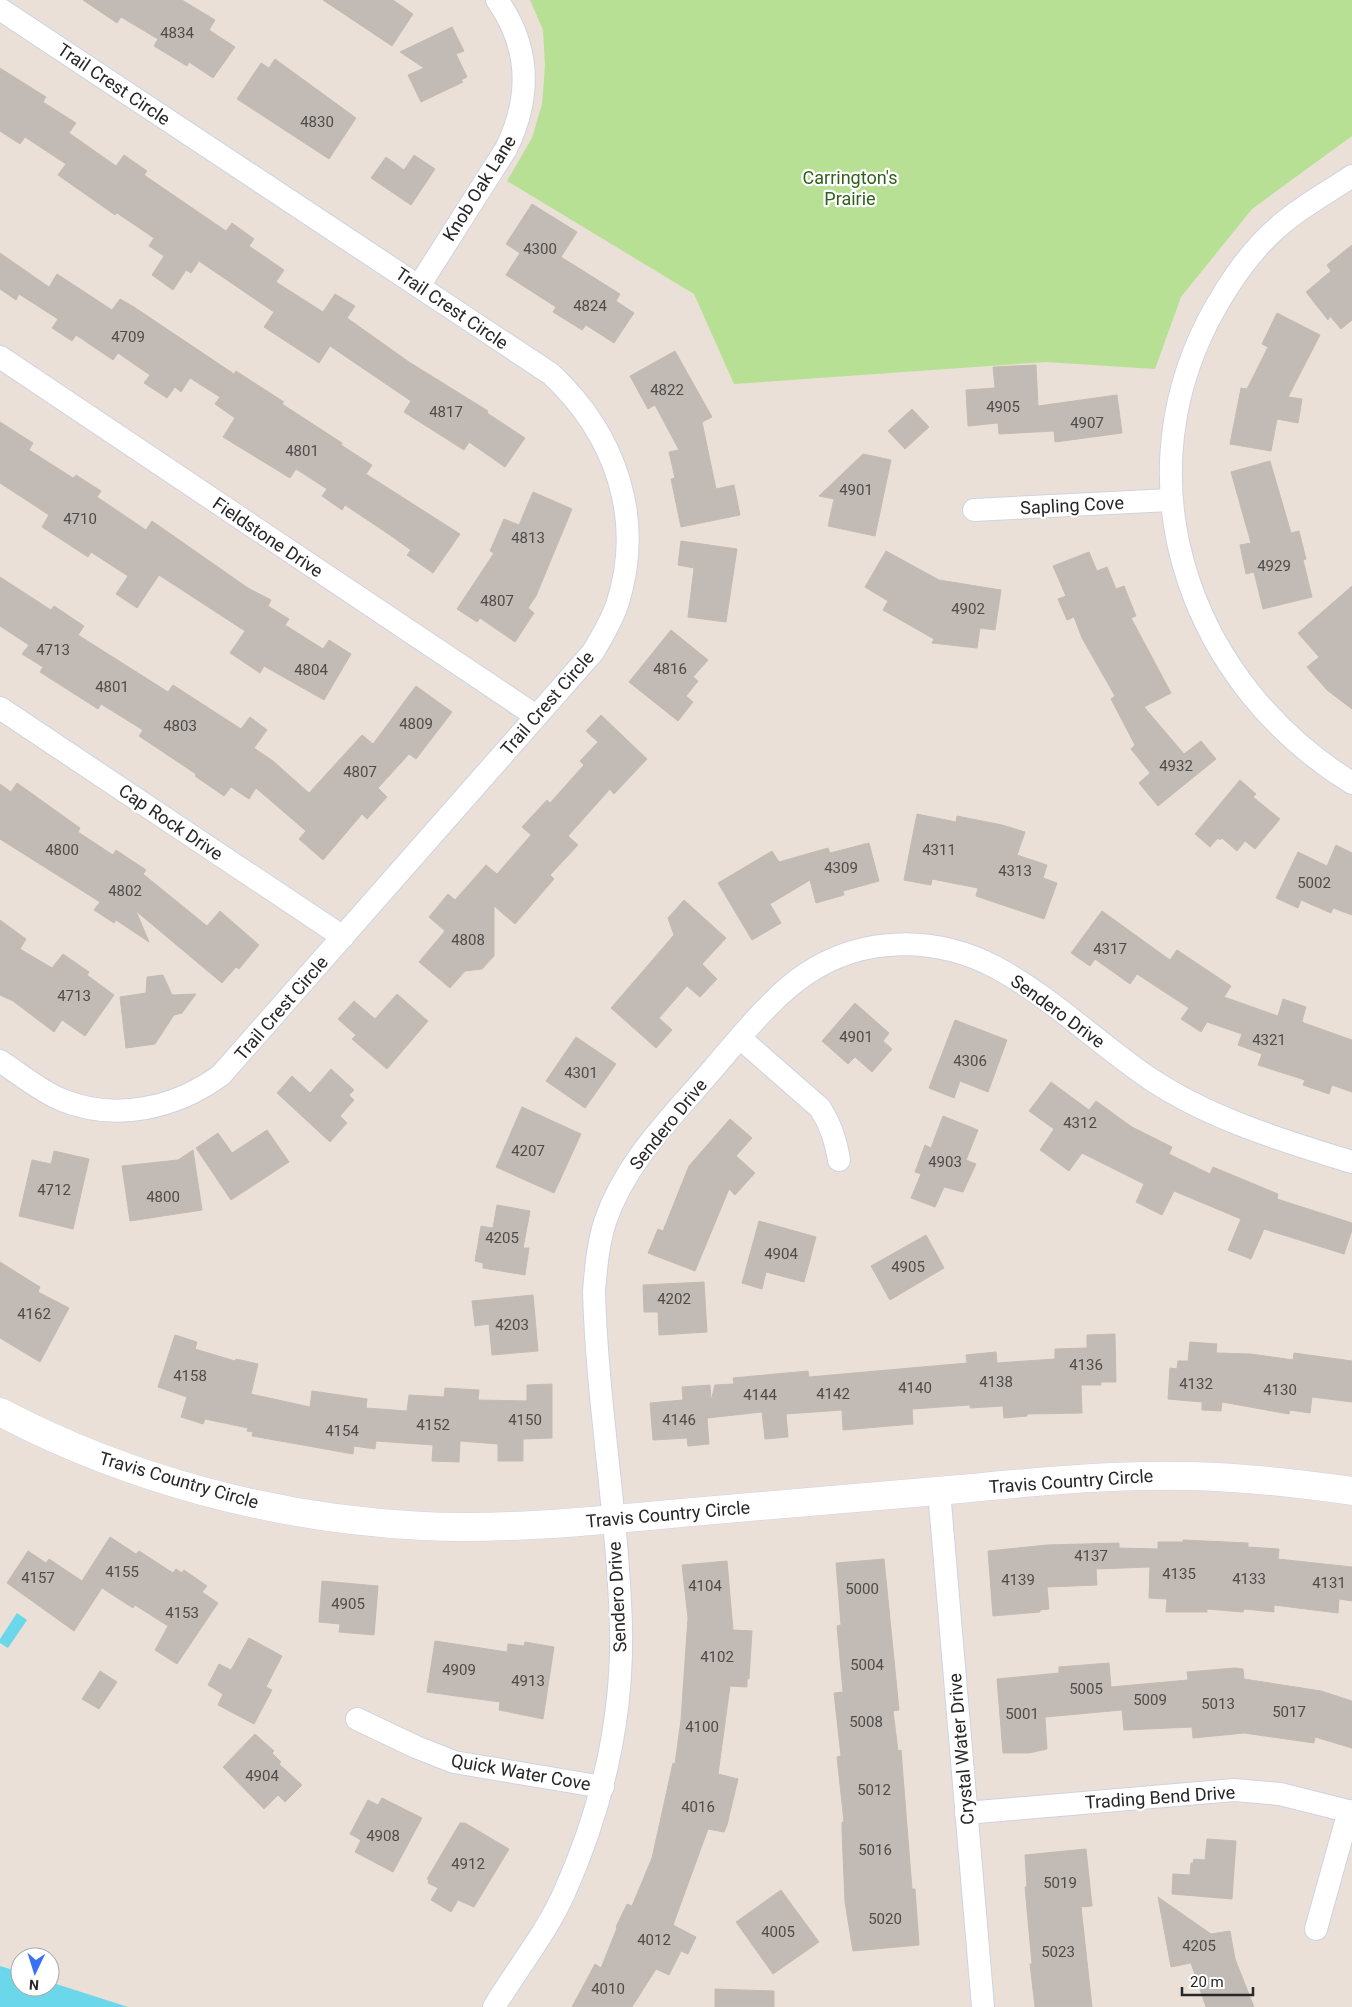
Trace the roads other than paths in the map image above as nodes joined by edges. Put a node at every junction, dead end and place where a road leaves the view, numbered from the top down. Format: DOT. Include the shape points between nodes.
graph roads {
  1 [pos="497,0"];
  2 [pos="0,9"];
  3 [pos="1351,178"];
  4 [pos="419,286"];
  5 [pos="0,358"];
  6 [pos="1170,500"];
  7 [pos="974,510"];
  8 [pos="0,708"];
  9 [pos="536,716"];
  10 [pos="1352,783"];
  11 [pos="343,937"];
  12 [pos="740,1038"];
  13 [pos="0,1061"];
  14 [pos="839,1160"];
  15 [pos="1352,1162"];
  16 [pos="0,1412"];
  17 [pos="939,1490"];
  18 [pos="1352,1491"];
  19 [pos="613,1520"];
  20 [pos="358,1719"];
  21 [pos="603,1786"];
  22 [pos="1350,1811"];
  23 [pos="966,1813"];
  24 [pos="1316,1929"];
  25 [pos="494,2007"];
  26 [pos="983,2007"];
  1 -- 4 [label="street, Knob Oak Lane" via="508,15 523,57 522,106 516,130"];
  2 -- 4 [label="street, Trail Crest Circle"];
  3 -- 6 [label="street" via="1316,198 1277,228 1232,280 1217,305 1198,341 1178,402 1171,449"];
  4 -- 9 [label="street, Trail Crest Circle" via="567,388 604,440 621,486 626,561 616,607 593,652"];
  5 -- 9 [label="street, Fieldstone Drive"];
  6 -- 7 [label="street, Sapling Cove"];
  6 -- 10 [label="street" via="1180,555 1195,598 1218,647 1236,675 1282,729 1313,757"];
  8 -- 11 [label="street, Cap Rock Drive"];
  9 -- 11 [label="street, Trail Crest Circle"];
  11 -- 13 [label="street, Trail Crest Circle" via="221,1075 177,1100 129,1110 81,1107 60,1099"];
  12 -- 14 [label="street" via="820,1108 836,1140"];
  12 -- 15 [label="street, Sendero Drive" via="805,974 830,960 856,950 884,945 927,945 998,968 1152,1080 1188,1100 1275,1138"];
  12 -- 19 [label="street, Sendero Drive" via="636,1160 605,1221 597,1254 594,1291"];
  16 -- 19 [label="street, Travis Country Circle" via="66,1444 165,1479 232,1499 315,1515 425,1526 511,1526"];
  17 -- 18 [label="street, Travis Country Circle" via="1076,1478 1185,1476 1245,1478"];
  17 -- 19 [label="street, Travis Country Circle"];
  17 -- 23 [label="street, Crystal Water Drive"];
  19 -- 21 [label="street, Sendero Drive" via="621,1627 620,1670"];
  20 -- 21 [label="street, Quick Water Cove" via="416,1748 454,1762"];
  21 -- 25 [label="street, Sendero Drive" via="564,1893"];
  22 -- 23 [label="street, Trading Bend Drive" via="1280,1794 1234,1790"];
  22 -- 24 [label="street"];
  23 -- 26 [label="street, Crystal Water Drive"];
}
